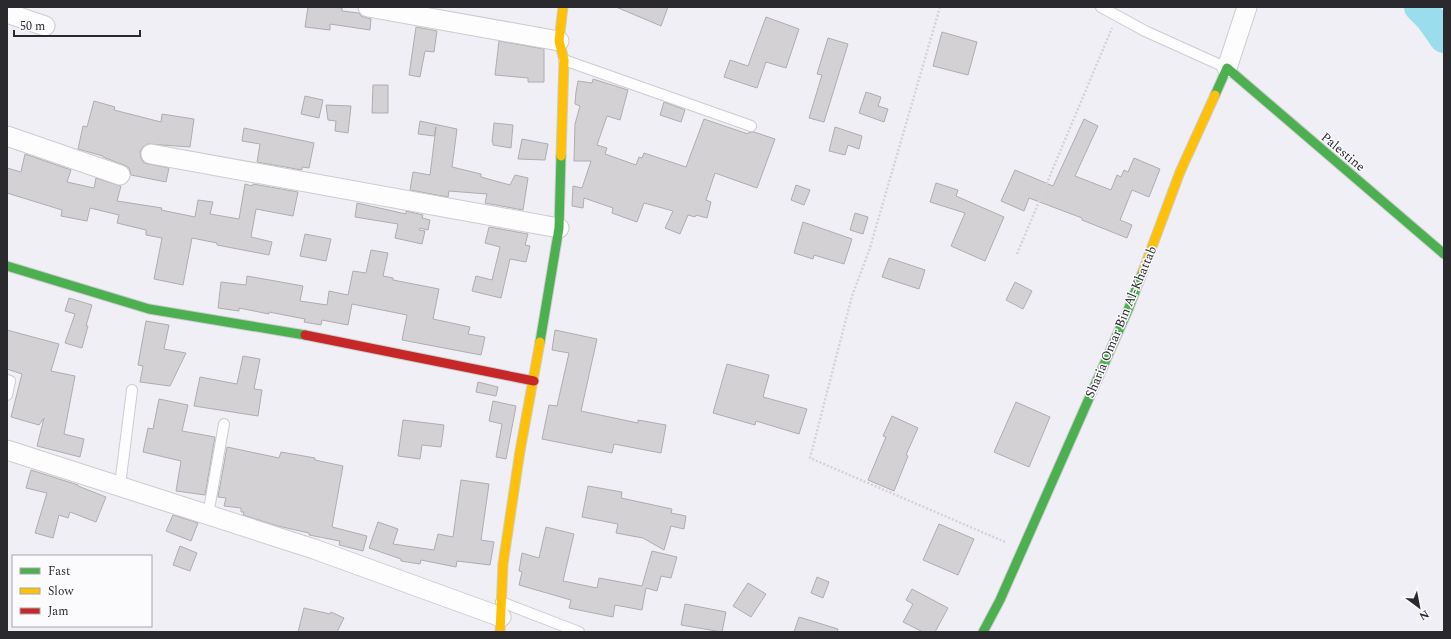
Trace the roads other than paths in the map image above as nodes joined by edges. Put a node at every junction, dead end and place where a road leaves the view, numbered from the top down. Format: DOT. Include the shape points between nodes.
graph roads {
  1 [pos="368,7"];
  2 [pos="563,7"];
  3 [pos="1101,7"];
  4 [pos="1247,7"];
  5 [pos="7,13"];
  6 [pos="44,26"];
  7 [pos="559,41"];
  8 [pos="564,60"];
  9 [pos="1227,68"];
  10 [pos="751,126"];
  11 [pos="7,136"];
  12 [pos="151,154"];
  13 [pos="120,175"];
  14 [pos="559,228"];
  15 [pos="1444,254"];
  16 [pos="7,266"];
  17 [pos="7,380"];
  18 [pos="534,381"];
  19 [pos="132,390"];
  20 [pos="7,395"];
  21 [pos="224,424"];
  22 [pos="7,450"];
  23 [pos="120,485"];
  24 [pos="208,515"];
  25 [pos="500,617"];
  26 [pos="579,632"];
  27 [pos="983,632"];
  1 -- 7 [label="street"];
  2 -- 7 [label="street"];
  3 -- 9 [label="lane"];
  4 -- 9 [label="street, Sharia Omar Bin Al-Khattab"];
  5 -- 6 [label="street"];
  7 -- 8 [label="street"];
  8 -- 10 [label="lane"];
  8 -- 14 [label="street"];
  9 -- 15 [label="street, Palestine"];
  9 -- 27 [label="street, Sharia Omar Bin Al-Khattab" via="1180,172 1128,310 1000,600"];
  11 -- 13 [label="street"];
  12 -- 14 [label="street"];
  14 -- 18 [label="street"];
  16 -- 18 [label="street" via="149,309 326,339"];
  17 -- 20 [label="lane" via="10,381"];
  18 -- 25 [label="street" via="520,451 503,564"];
  19 -- 23 [label="lane"];
  21 -- 24 [label="lane"];
  22 -- 23 [label="street"];
  23 -- 24 [label="street"];
  24 -- 25 [label="street" via="314,549"];
  25 -- 26 [label="lane"];
}
